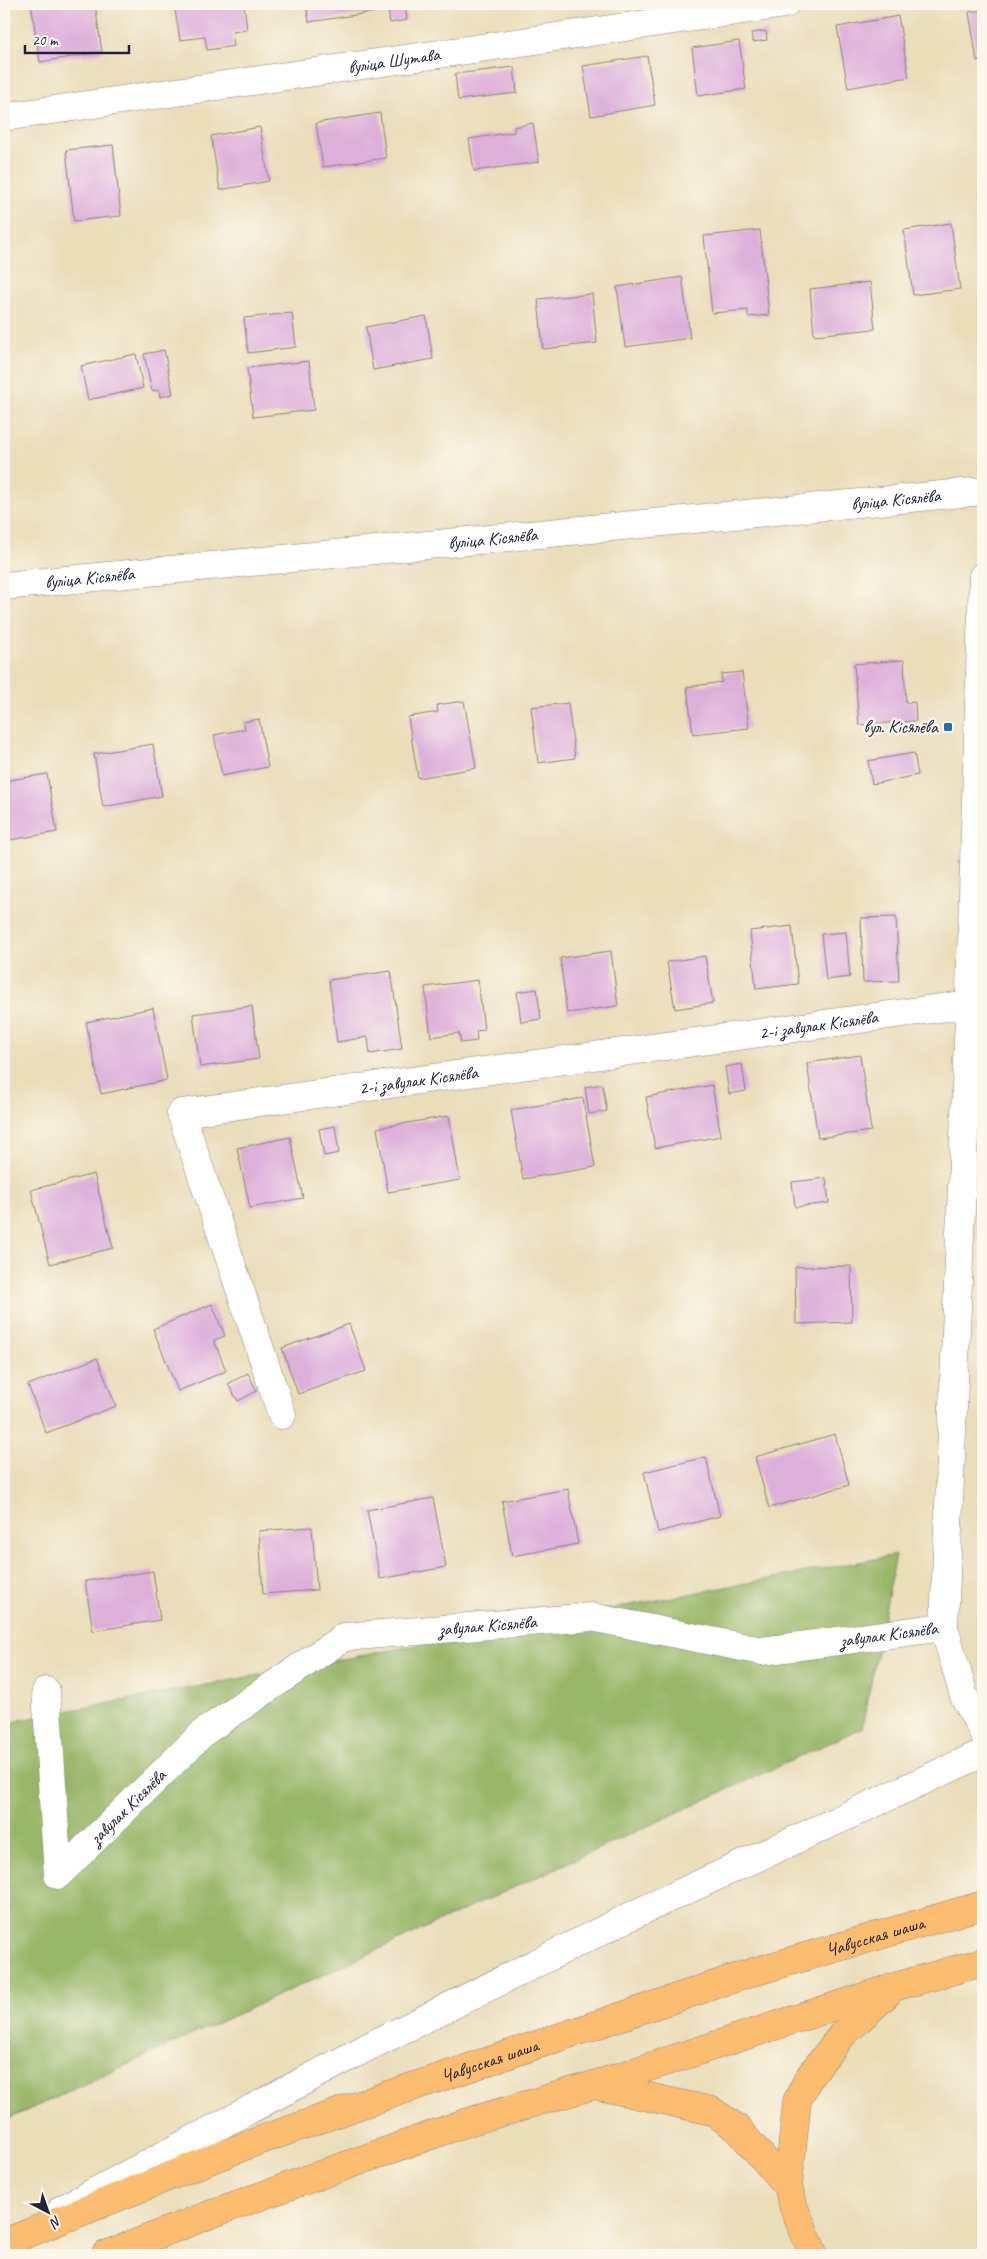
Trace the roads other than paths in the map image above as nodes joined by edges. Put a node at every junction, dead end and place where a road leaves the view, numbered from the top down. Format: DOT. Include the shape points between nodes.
graph roads {
  1 [pos="785,4"];
  2 [pos="4,117"];
  3 [pos="983,491"];
  4 [pos="983,576"];
  5 [pos="4,586"];
  6 [pos="974,994"];
  7 [pos="282,1415"];
  8 [pos="944,1627"];
  9 [pos="46,1691"];
  10 [pos="983,1732"];
  11 [pos="983,1753"];
  12 [pos="983,1905"];
  13 [pos="983,1962"];
  14 [pos="894,1987"];
  15 [pos="594,2085"];
  16 [pos="788,2187"];
  17 [pos="4,2241"];
  18 [pos="106,2255"];
  19 [pos="814,2255"];
  1 -- 2 [label="street, вуліца Шутава"];
  3 -- 5 [label="street, вуліца Кісялёва"];
  4 -- 6 [label="street, завулак Кісялёва"];
  6 -- 7 [label="street, 2-і завулак Кісялёва" via="181,1113"];
  6 -- 8 [label="street, завулак Кісялёва"];
  8 -- 9 [label="street, завулак Кісялёва" via="762,1651 591,1617 344,1637 204,1732 58,1875"];
  8 -- 10 [label="street" via="964,1696"];
  11 -- 17 [label="street" via="637,1913 368,2046"];
  12 -- 17 [label="main road, Чавусская шаша" via="753,1972 397,2092 247,2145"];
  13 -- 14 [label="main road"];
  14 -- 15 [label="main road"];
  14 -- 16 [label="main road" via="841,2036 809,2076 797,2102"];
  15 -- 16 [label="main road" via="712,2112 737,2128"];
  15 -- 18 [label="main road" via="466,2123"];
  16 -- 19 [label="main road"];
}
